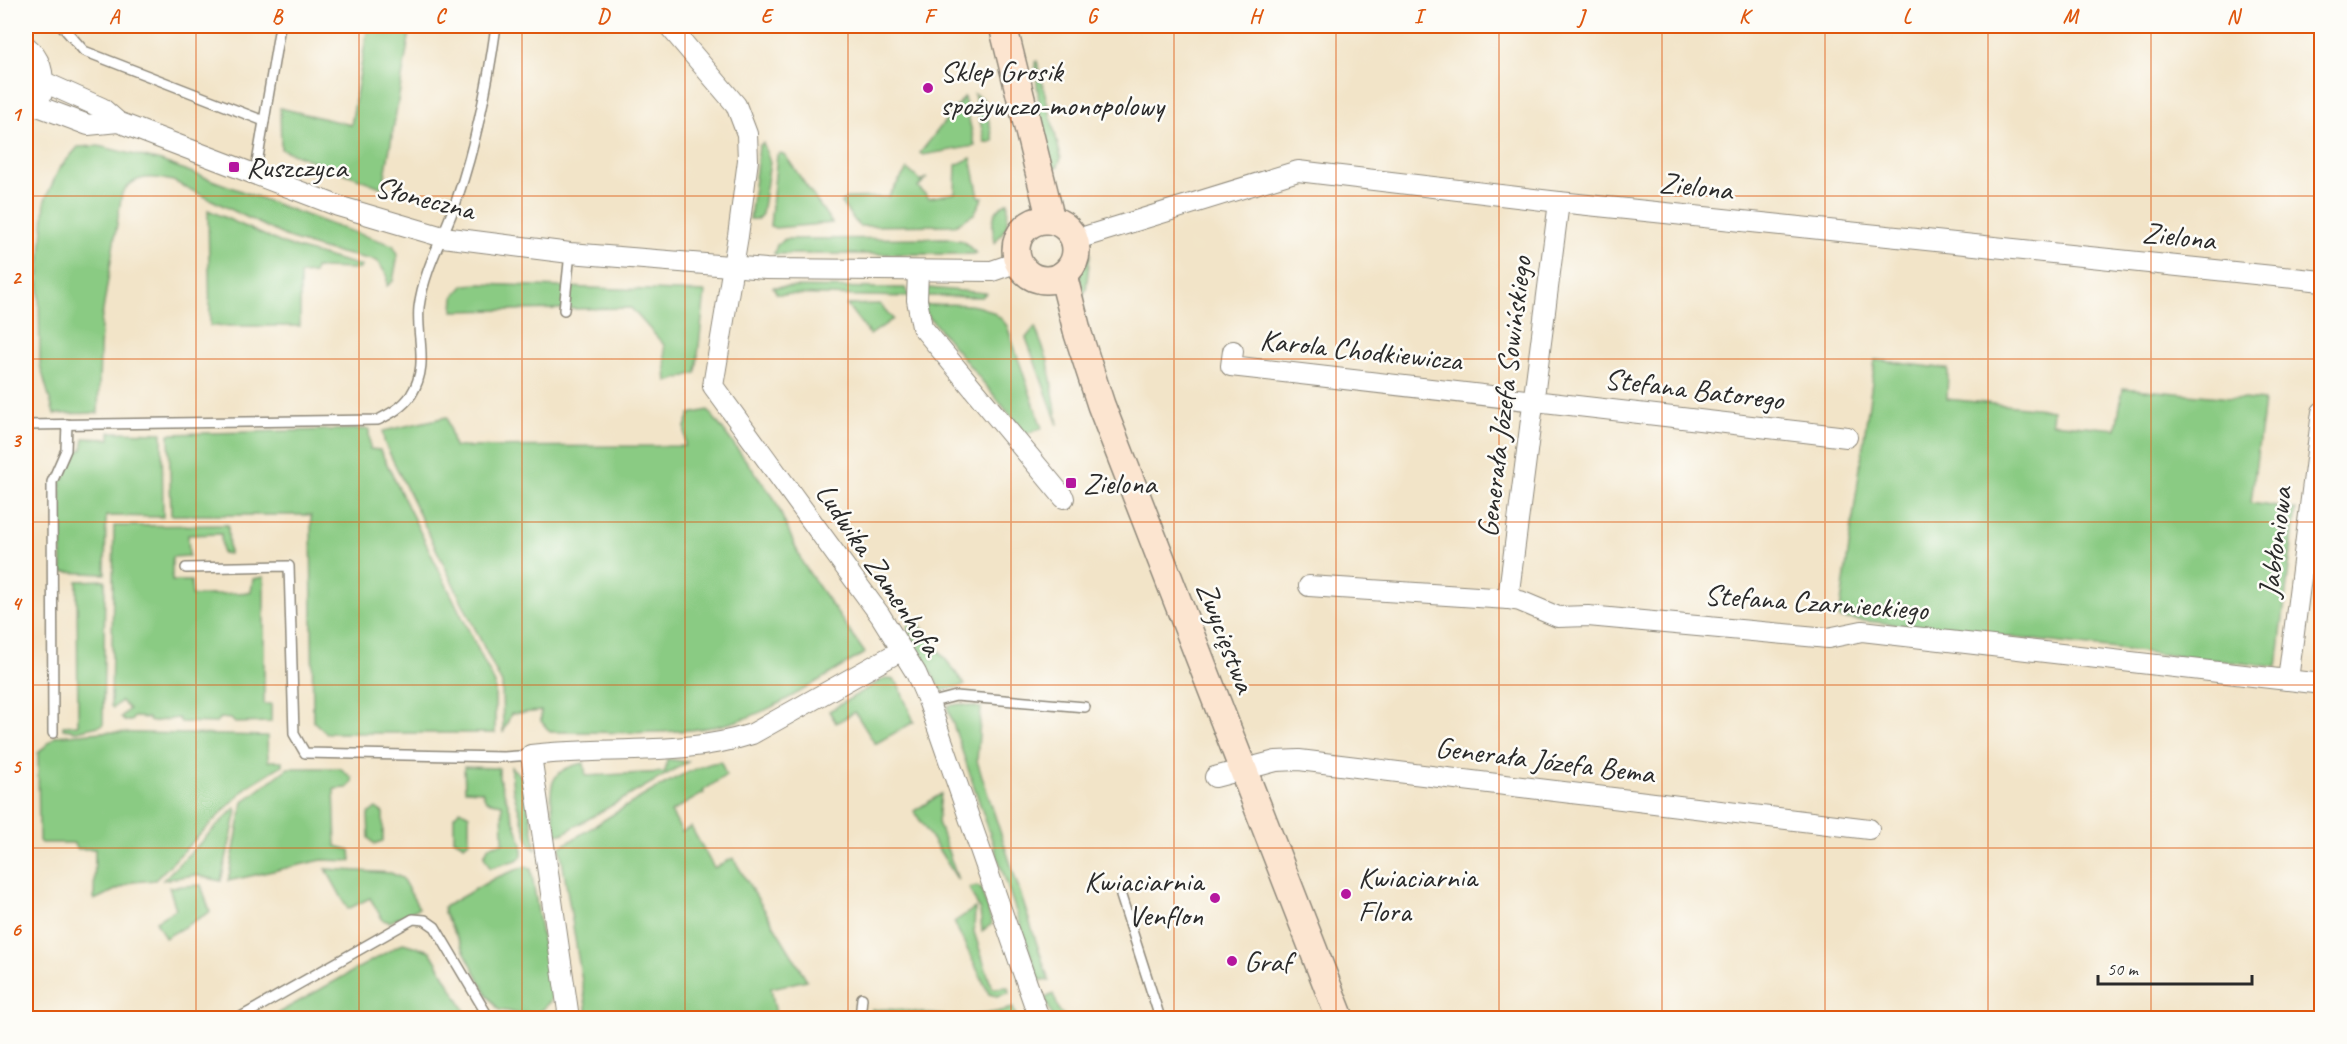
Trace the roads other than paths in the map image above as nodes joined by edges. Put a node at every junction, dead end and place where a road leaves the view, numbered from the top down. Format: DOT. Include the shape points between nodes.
graph roads {
  1 [pos="62,26"];
  2 [pos="280,26"];
  3 [pos="496,26"];
  4 [pos="669,26"];
  5 [pos="1003,26"];
  6 [pos="26,46"];
  7 [pos="44,82"];
  8 [pos="30,110"];
  9 [pos="264,121"];
  10 [pos="118,122"];
  11 [pos="255,175"];
  12 [pos="1559,202"];
  13 [pos="1052,220"];
  14 [pos="443,237"];
  15 [pos="1074,240"];
  16 [pos="570,253"];
  17 [pos="1018,262"];
  18 [pos="732,267"];
  19 [pos="918,271"];
  20 [pos="1063,275"];
  21 [pos="2322,281"];
  22 [pos="564,310"];
  23 [pos="1233,351"];
  24 [pos="1534,400"];
  25 [pos="2322,412"];
  26 [pos="67,424"];
  27 [pos="26,425"];
  28 [pos="1847,437"];
  29 [pos="1064,498"];
  30 [pos="186,568"];
  31 [pos="1310,586"];
  32 [pos="1508,599"];
  33 [pos="902,650"];
  34 [pos="2288,680"];
  35 [pos="2322,684"];
  36 [pos="929,703"];
  37 [pos="1085,707"];
  38 [pos="53,733"];
  39 [pos="531,754"];
  40 [pos="1243,768"];
  41 [pos="1215,777"];
  42 [pos="1869,829"];
  43 [pos="1121,896"];
  44 [pos="862,998"];
  45 [pos="239,1018"];
  46 [pos="489,1018"];
  47 [pos="569,1018"];
  48 [pos="860,1018"];
  49 [pos="1039,1018"];
  50 [pos="1160,1018"];
  51 [pos="1340,1018"];
  1 -- 9 [label="lane" via="78,47 90,53"];
  2 -- 9 [label="lane"];
  3 -- 14 [label="lane" via="489,81 463,181"];
  4 -- 18 [label="street, Ludwika Zamenhofa" via="736,105 747,134 748,160"];
  5 -- 13 [label="main road"];
  6 -- 7 [label="street" via="39,60"];
  7 -- 8 [label="street" via="42,94"];
  7 -- 10 [label="street, Słoneczna" via="102,108"];
  8 -- 10 [label="street, Słoneczna" via="88,125"];
  9 -- 11 [label="lane"];
  10 -- 11 [label="street, Słoneczna"];
  11 -- 14 [label="street, Słoneczna" via="350,210"];
  12 -- 15 [label="street, Zielona" via="1298,171"];
  12 -- 21 [label="street, Zielona"];
  12 -- 24 [label="street, Generała Józefa Sowińskiego"];
  13 -- 15 [label="main road" via="1064,226"];
  13 -- 17 [label="main road" via="1038,221 1023,231 1016,247"];
  14 -- 16 [label="street, Słoneczna"];
  14 -- 26 [label="lane" via="427,270 421,297 423,359 411,395 395,411 378,420"];
  15 -- 20 [label="main road" via="1074,259"];
  16 -- 18 [label="street, Słoneczna"];
  16 -- 22 [label="lane"];
  17 -- 19 [label="street, Słoneczna" via="992,271"];
  17 -- 20 [label="main road" via="1024,271 1041,280"];
  18 -- 19 [label="street, Słoneczna"];
  18 -- 33 [label="street, Ludwika Zamenhofa" via="713,386"];
  19 -- 29 [label="street" via="917,300 922,327"];
  20 -- 40 [label="main road, Zwycięstwa" via="1101,405"];
  23 -- 24 [label="street, Karola Chodkiewicza" via="1231,366"];
  24 -- 28 [label="street, Stefana Batorego"];
  24 -- 32 [label="street, Generała Józefa Sowińskiego"];
  25 -- 34 [label="street, Jabłoniowa"];
  26 -- 27 [label="lane"];
  26 -- 38 [label="lane" via="66,450 52,483"];
  30 -- 39 [label="lane" via="289,566 294,734 304,753 504,758"];
  31 -- 32 [label="street, Stefana Czarnieckiego"];
  32 -- 34 [label="street, Stefana Czarnieckiego" via="1558,617 1588,616 1828,638 1862,631"];
  33 -- 36 [label="street, Ludwika Zamenhofa"];
  33 -- 39 [label="street" via="752,734 725,743"];
  34 -- 35 [label="street, Stefana Czarnieckiego"];
  36 -- 37 [label="lane" via="956,696"];
  36 -- 49 [label="street, Ludwika Zamenhofa"];
  39 -- 47 [label="street"];
  40 -- 41 [label="street, Generała Józefa Bema"];
  40 -- 42 [label="street, Generała Józefa Bema" via="1299,760"];
  40 -- 51 [label="main road, Zwycięstwa"];
  43 -- 50 [label="lane"];
  44 -- 48 [label="lane"];
  45 -- 46 [label="lane" via="413,919 425,920 435,927"];
}
